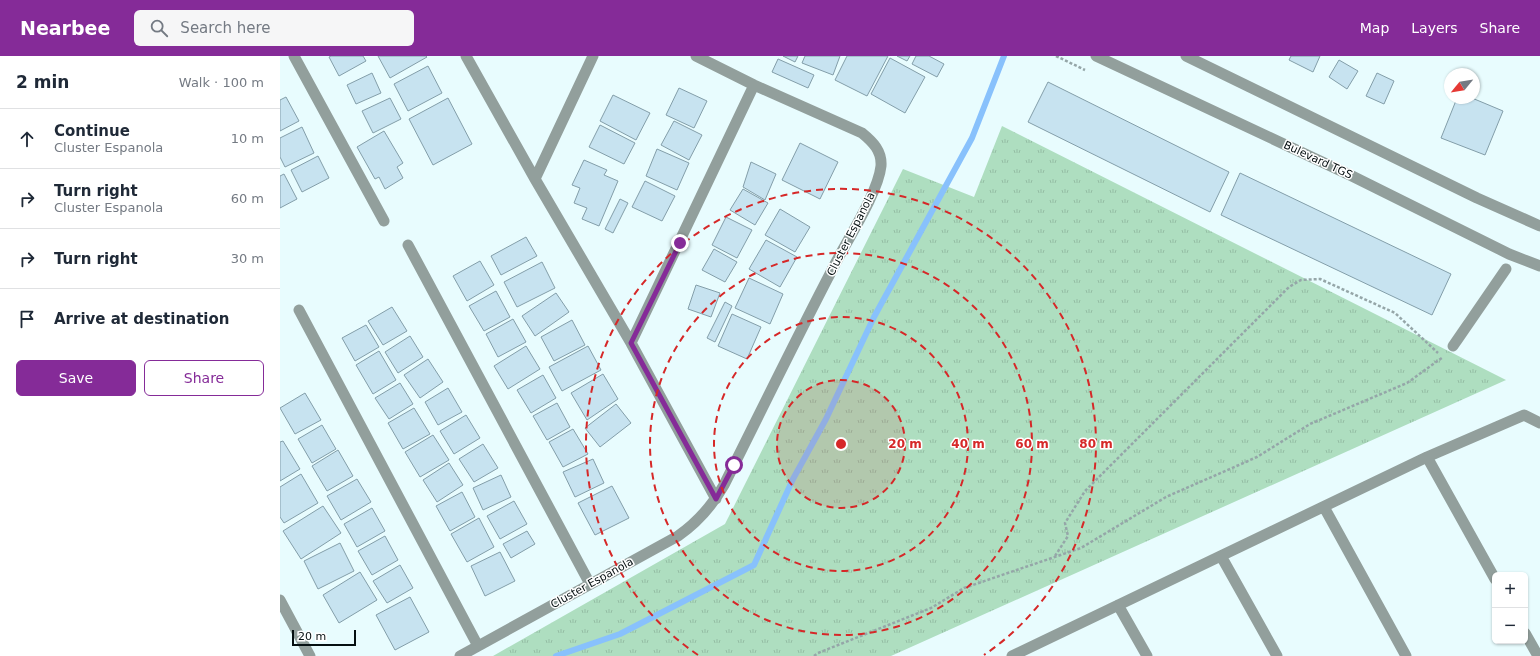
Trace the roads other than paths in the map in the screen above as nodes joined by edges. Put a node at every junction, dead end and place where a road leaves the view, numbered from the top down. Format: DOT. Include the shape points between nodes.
graph roads {
  1 [pos="294,56"];
  2 [pos="466,56"];
  3 [pos="592,56"];
  4 [pos="696,56"];
  5 [pos="1096,56"];
  6 [pos="1186,56"];
  7 [pos="754,85"];
  8 [pos="535,179"];
  9 [pos="384,221"];
  10 [pos="1540,226"];
  11 [pos="408,246"];
  12 [pos="1540,266"];
  13 [pos="1506,269"];
  14 [pos="299,310"];
  15 [pos="631,343"];
  16 [pos="1453,346"];
  17 [pos="1540,423"];
  18 [pos="1428,457"];
  19 [pos="716,499"];
  20 [pos="1324,507"];
  21 [pos="1221,556"];
  22 [pos="1492,574"];
  23 [pos="590,584"];
  24 [pos="280,600"];
  25 [pos="1118,605"];
  26 [pos="1528,638"];
  27 [pos="478,646"];
  28 [pos="1015,655"];
  29 [pos="310,656"];
  30 [pos="460,656"];
  31 [pos="1147,656"];
  32 [pos="1278,656"];
  33 [pos="1406,656"];
  34 [pos="1538,656"];
  1 -- 9 [label="street"];
  2 -- 8 [label="street"];
  3 -- 8 [label="street"];
  4 -- 7 [label="street, Cluster Espanola"];
  5 -- 12 [label="street, Bulevard TGS"];
  6 -- 10 [label="street" via="1477,198"];
  7 -- 15 [label="street"];
  7 -- 19 [label="street, Cluster Espanola" via="862,133 872,141 879,152 881,164 872,196"];
  8 -- 15 [label="street"];
  11 -- 23 [label="street"];
  13 -- 16 [label="street"];
  14 -- 27 [label="street"];
  15 -- 19 [label="street"];
  17 -- 18 [label="street" via="1524,415"];
  18 -- 20 [label="street"];
  18 -- 22 [label="street"];
  19 -- 23 [label="street, Cluster Espanola" via="704,514 678,536"];
  20 -- 21 [label="street"];
  20 -- 33 [label="street"];
  21 -- 25 [label="street"];
  21 -- 32 [label="street"];
  23 -- 27 [label="street, Cluster Espanola"];
  24 -- 29 [label="street"];
  25 -- 28 [label="street"];
  25 -- 31 [label="street"];
  26 -- 34 [label="street"];
  27 -- 30 [label="street, Cluster Espanola"];
}
